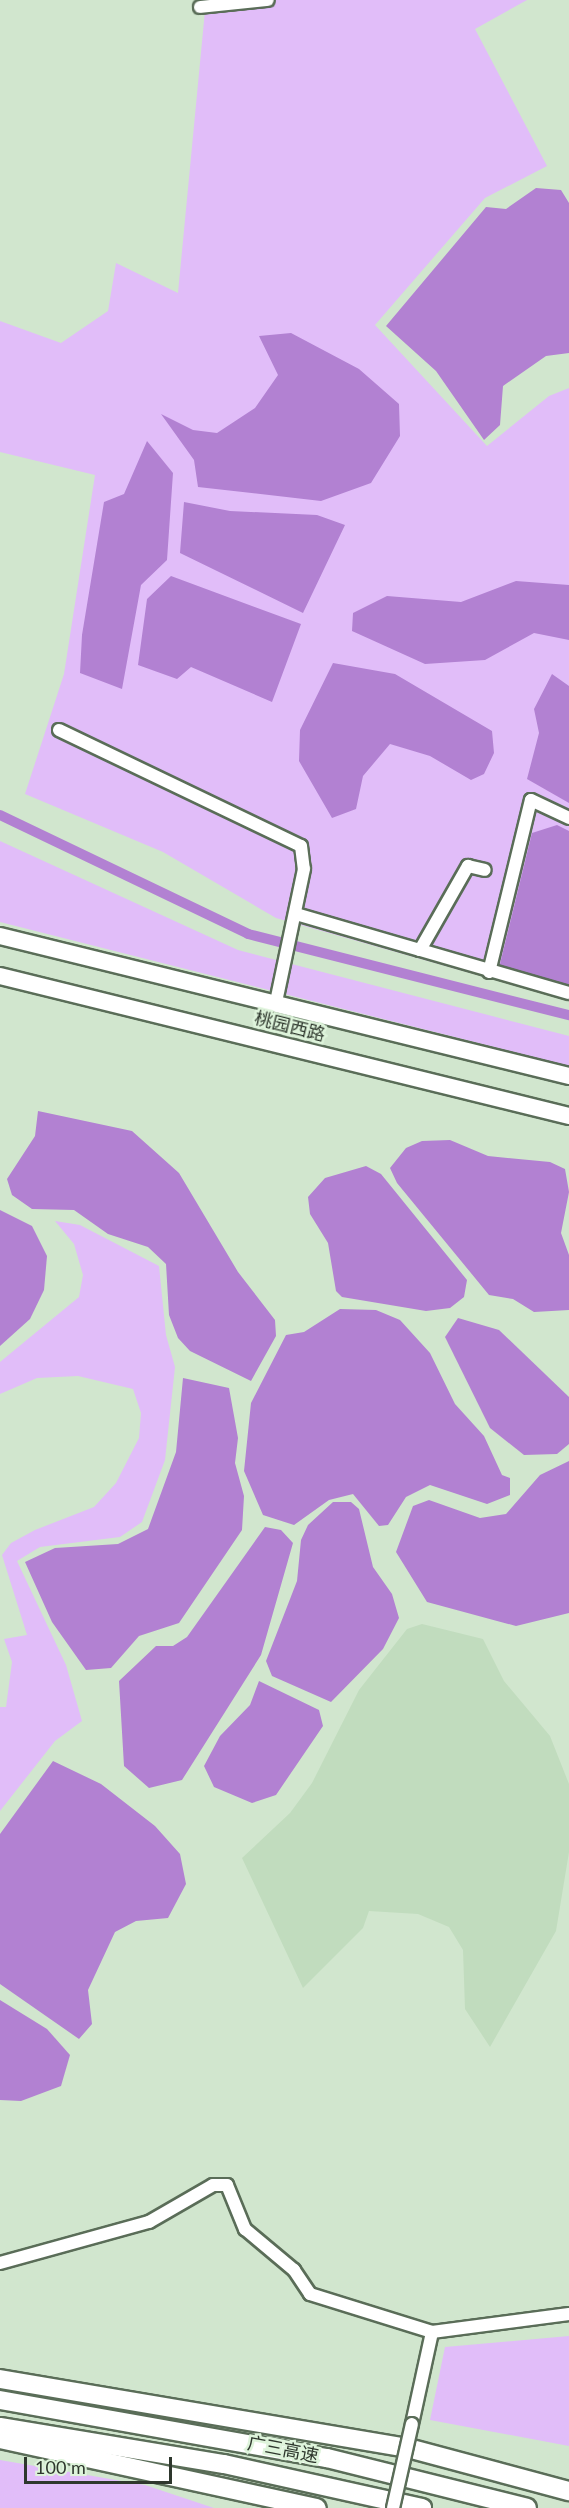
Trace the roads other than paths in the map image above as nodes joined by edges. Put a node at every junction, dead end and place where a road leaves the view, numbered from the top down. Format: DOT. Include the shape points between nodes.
graph roads {
  1 [pos="268,0"];
  2 [pos="200,7"];
  3 [pos="59,730"];
  4 [pos="569,818"];
  5 [pos="485,870"];
  6 [pos="296,914"];
  7 [pos="0,936"];
  8 [pos="420,950"];
  9 [pos="489,972"];
  10 [pos="0,976"];
  11 [pos="569,993"];
  12 [pos="276,1002"];
  13 [pos="569,1076"];
  14 [pos="569,1116"];
  15 [pos="0,2263"];
  16 [pos="569,2314"];
  17 [pos="432,2332"];
  18 [pos="0,2379"];
  19 [pos="0,2400"];
  20 [pos="0,2427"];
  21 [pos="0,2439"];
  22 [pos="569,2491"];
  23 [pos="317,2508"];
  24 [pos="393,2508"];
  25 [pos="422,2508"];
  26 [pos="527,2508"];
  1 -- 2 [label="street"];
  3 -- 6 [label="street" via="301,846 304,869"];
  4 -- 9 [label="street" via="531,800"];
  5 -- 8 [label="street" via="468,866"];
  6 -- 8 [label="street"];
  6 -- 12 [label="street"];
  7 -- 12 [label="main road, 桃园西路"];
  8 -- 9 [label="street"];
  9 -- 11 [label="street"];
  10 -- 14 [label="main road, 桃园西路"];
  12 -- 13 [label="main road, 桃园西路"];
  15 -- 17 [label="street" via="149,2222 213,2185 227,2185 245,2229 294,2270 310,2294"];
  16 -- 17 [label="street"];
  17 -- 24 [label="street, bridge"];
  18 -- 22 [label="highway" via="408,2448"];
  19 -- 26 [label="highway, 广三高速" via="327,2458"];
  20 -- 25 [label="highway, 广三高速" via="202,2460"];
  21 -- 23 [label="highway"];
}
